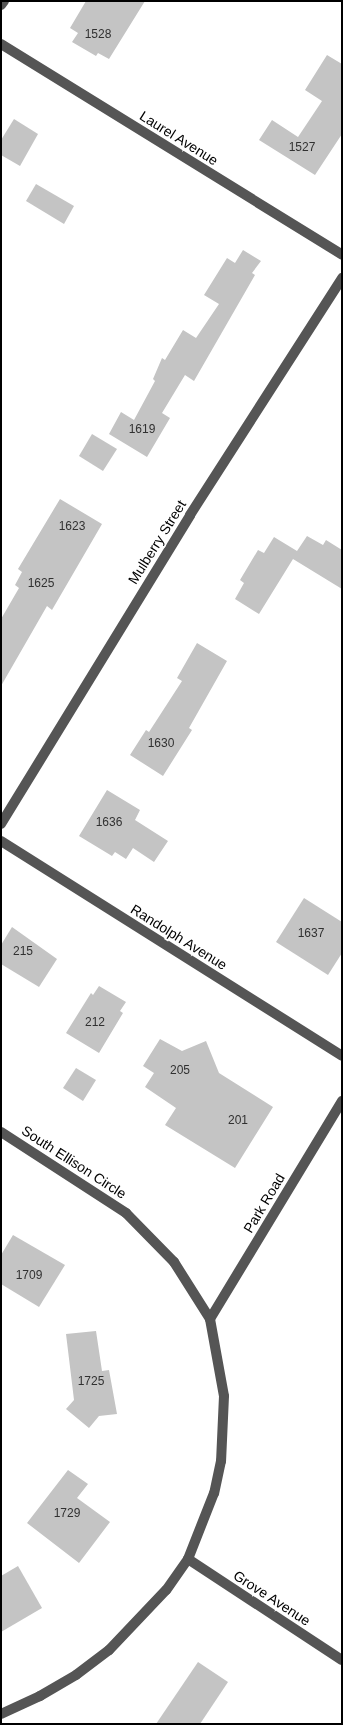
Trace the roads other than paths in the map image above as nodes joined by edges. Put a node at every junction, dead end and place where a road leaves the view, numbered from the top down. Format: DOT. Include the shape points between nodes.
graph roads {
  1 [pos="4,1"];
  2 [pos="1,5"];
  3 [pos="1,44"];
  4 [pos="342,255"];
  5 [pos="342,278"];
  6 [pos="1,824"];
  7 [pos="1,842"];
  8 [pos="342,1056"];
  9 [pos="342,1101"];
  10 [pos="1,1132"];
  11 [pos="210,1319"];
  12 [pos="188,1559"];
  13 [pos="342,1660"];
  14 [pos="1,1714"];
  1 -- 2 [label="street"];
  3 -- 4 [label="street, Laurel Avenue"];
  5 -- 6 [label="street, Mulberry Street" via="190,515"];
  7 -- 8 [label="street, Randolph Avenue"];
  9 -- 11 [label="street, Park Road"];
  10 -- 11 [label="street, South Ellison Circle" via="126,1213 174,1262"];
  11 -- 12 [label="street, South Ellison Circle" via="221,1364 224,1429 214,1494"];
  12 -- 13 [label="street, Grove Avenue"];
  12 -- 14 [label="street, South Ellison Circle" via="139,1622 109,1650 40,1696"];
}
